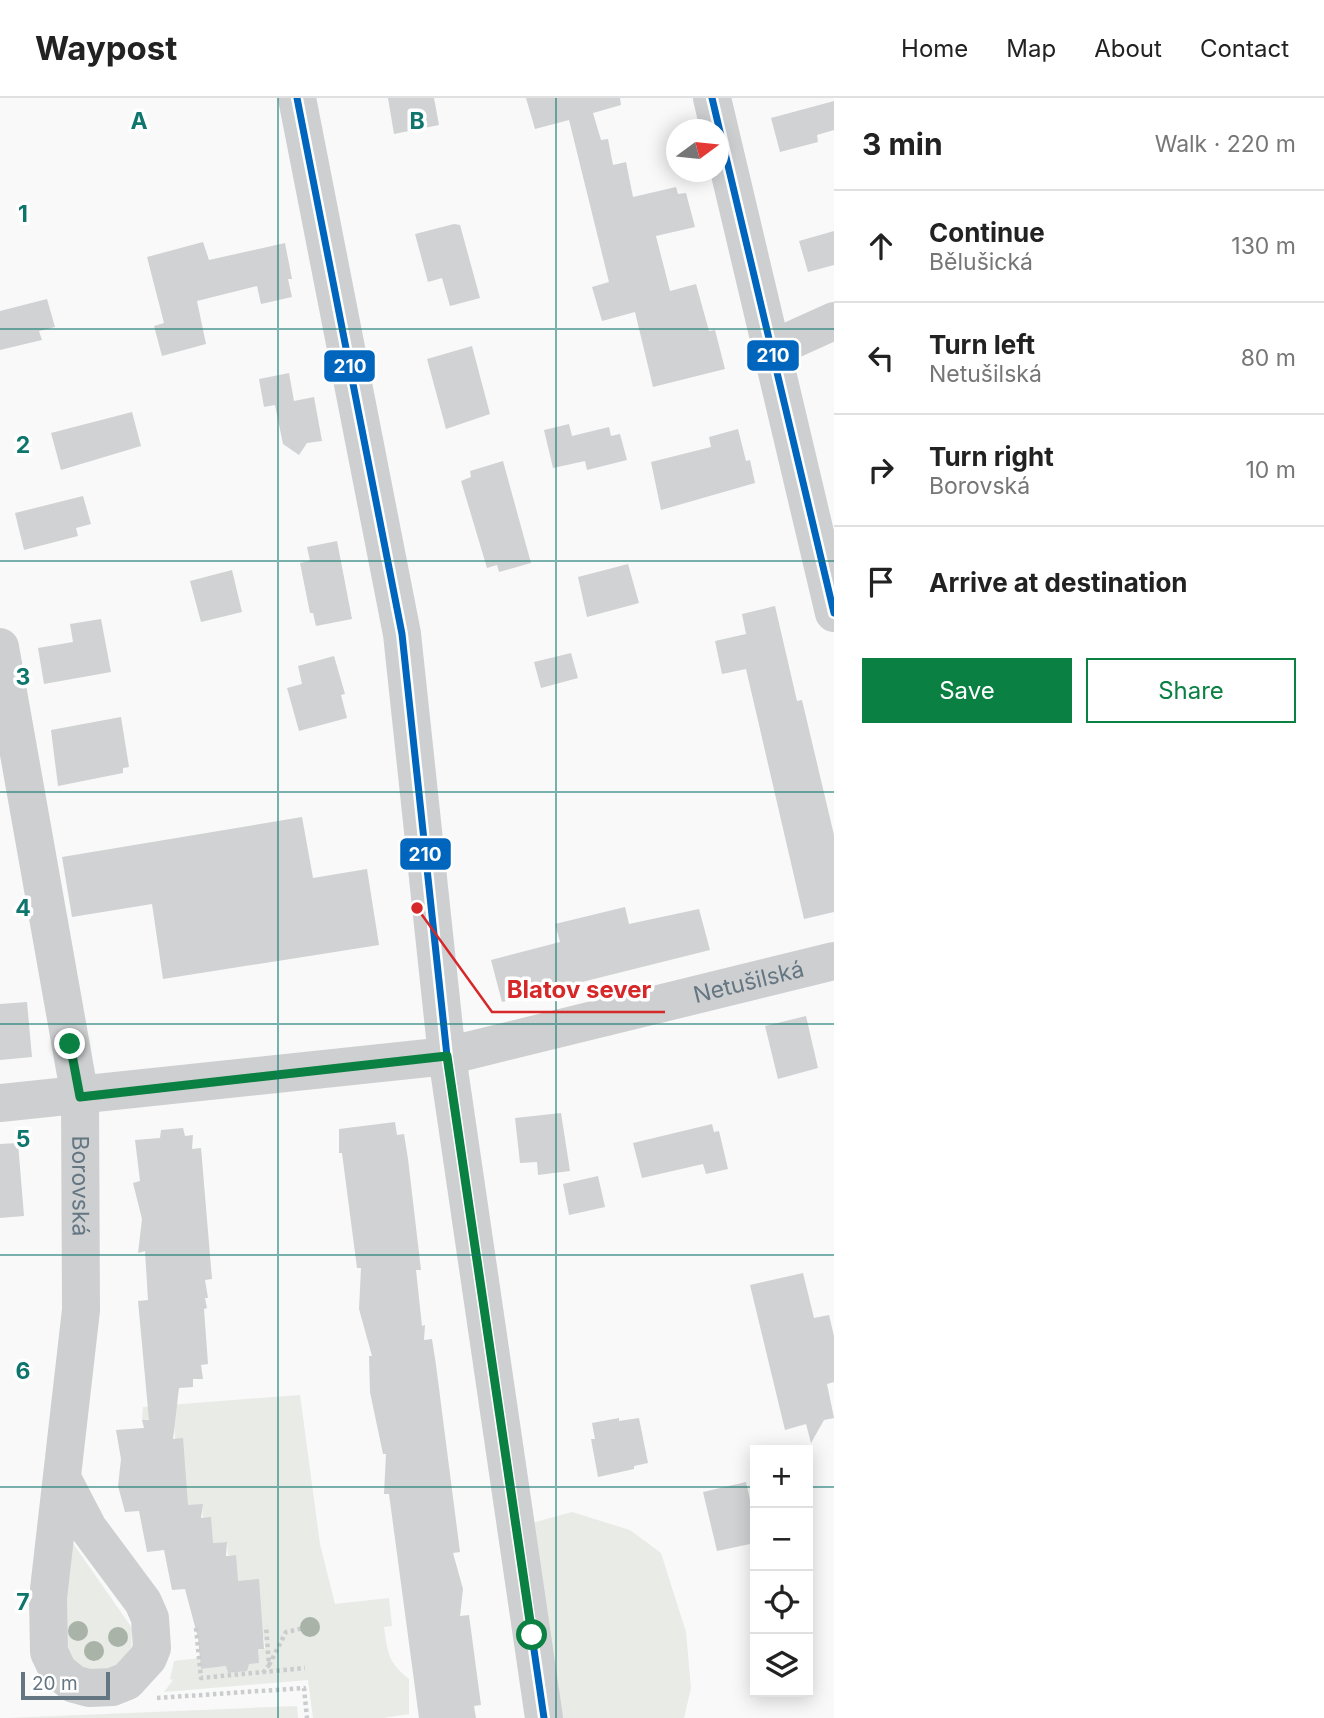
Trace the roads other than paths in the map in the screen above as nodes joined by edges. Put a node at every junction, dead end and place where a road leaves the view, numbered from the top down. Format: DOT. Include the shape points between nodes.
graph roads {
  1 [pos="297,98"];
  2 [pos="712,98"];
  3 [pos="834,321"];
  4 [pos="772,349"];
  5 [pos="834,614"];
  6 [pos="0,647"];
  7 [pos="834,961"];
  8 [pos="447,1056"];
  9 [pos="80,1097"];
  10 [pos="0,1103"];
  11 [pos="62,1478"];
  12 [pos="544,1718"];
  1 -- 8 [label="street" via="402,634"];
  2 -- 4 [label="street"];
  3 -- 4 [label="street"];
  4 -- 5 [label="street"];
  6 -- 9 [label="street, Borovská"];
  7 -- 8 [label="street, Netušilská"];
  8 -- 9 [label="street, Netušilská"];
  8 -- 12 [label="street"];
  9 -- 10 [label="street, Netušilská"];
  9 -- 11 [label="street, Borovská" via="81,1310"];
  11 -- 11 [label="street, Borovská" via="48,1598 49,1652 58,1671 74,1684 112,1687 127,1681 152,1648 150,1618 88,1528"];
}
